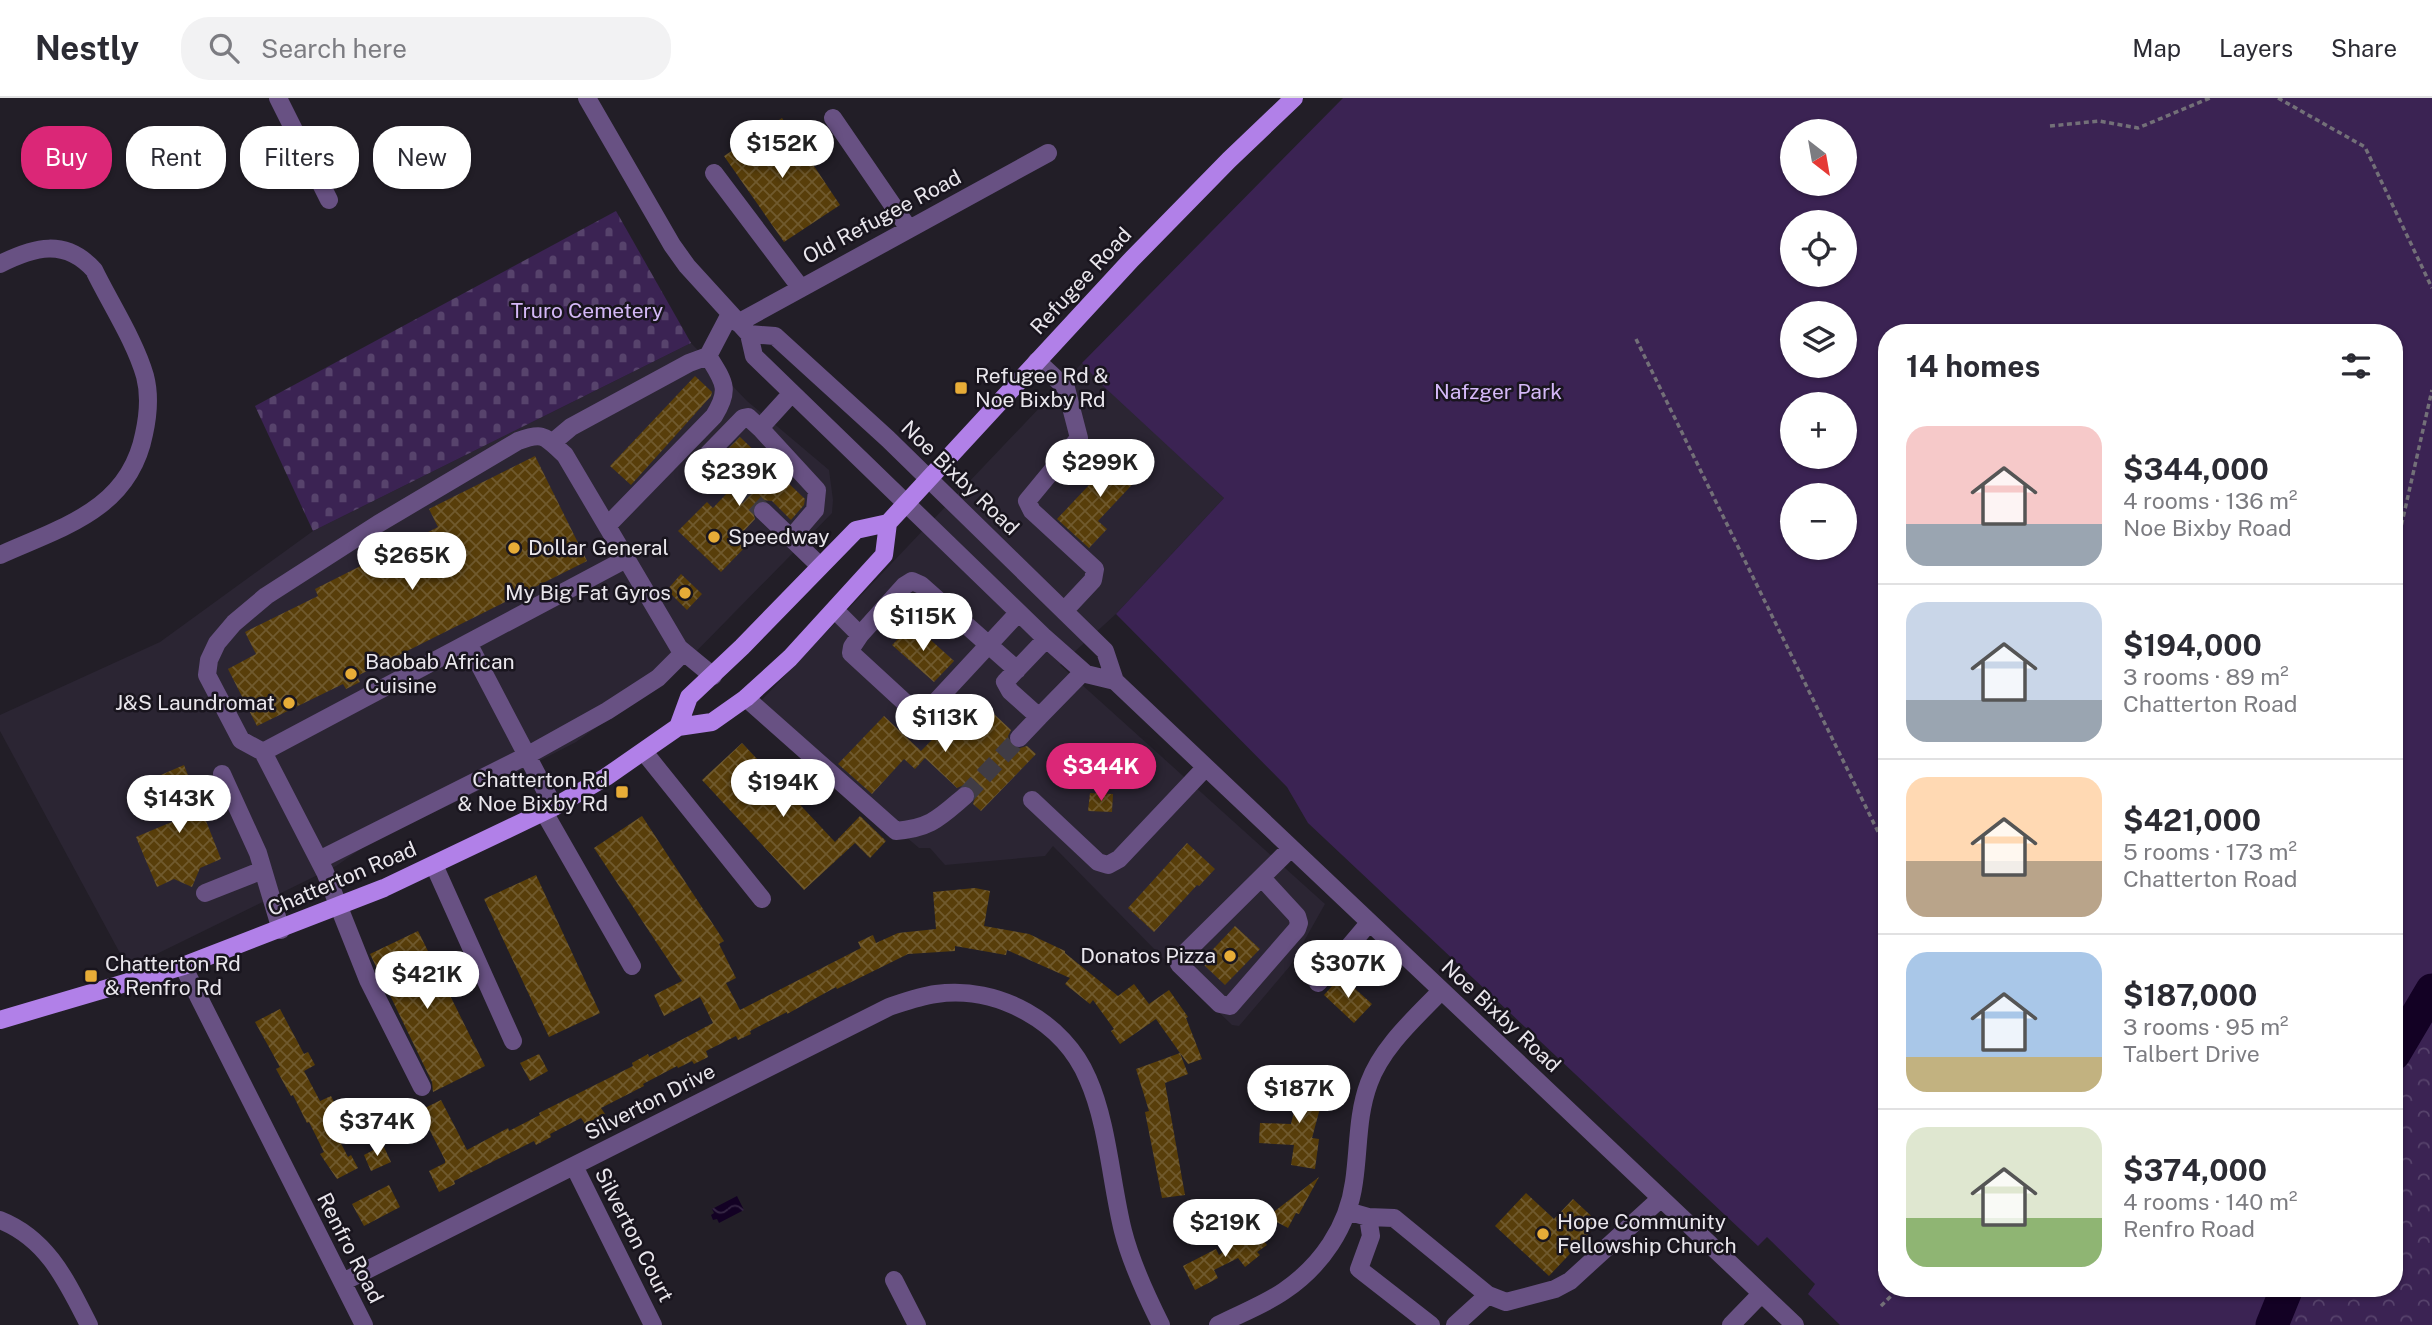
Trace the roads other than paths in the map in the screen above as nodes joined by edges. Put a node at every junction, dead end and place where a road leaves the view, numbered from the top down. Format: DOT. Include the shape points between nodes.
graph roads {
  1 [pos="278,98"];
  2 [pos="587,98"];
  3 [pos="1294,98"];
  4 [pos="833,118"];
  5 [pos="1048,153"];
  6 [pos="714,173"];
  7 [pos="330,200"];
  8 [pos="909,229"];
  9 [pos="0,264"];
  10 [pos="800,287"];
  11 [pos="739,324"];
  12 [pos="708,356"];
  13 [pos="1037,361"];
  14 [pos="792,394"];
  15 [pos="760,428"];
  16 [pos="552,443"];
  17 [pos="929,479"];
  18 [pos="735,485"];
  19 [pos="907,502"];
  20 [pos="763,511"];
  21 [pos="888,523"];
  22 [pos="607,526"];
  23 [pos="792,538"];
  24 [pos="0,555"];
  25 [pos="626,559"];
  26 [pos="820,566"];
  27 [pos="835,610"];
  28 [pos="1064,611"];
  29 [pos="1018,612"];
  30 [pos="860,635"];
  31 [pos="1046,639"];
  32 [pos="468,643"];
  33 [pos="989,645"];
  34 [pos="684,652"];
  35 [pos="1017,670"];
  36 [pos="1083,671"];
  37 [pos="713,676"];
  38 [pos="1115,681"];
  39 [pos="746,698"];
  40 [pos="1039,717"];
  41 [pos="678,727"];
  42 [pos="1019,738"];
  43 [pos="263,752"];
  44 [pos="644,752"];
  45 [pos="528,755"];
  46 [pos="1205,768"];
  47 [pos="222,774"];
  48 [pos="965,796"];
  49 [pos="1032,800"];
  50 [pos="549,809"];
  51 [pos="1290,849"];
  52 [pos="319,860"];
  53 [pos="434,865"];
  54 [pos="263,870"];
  55 [pos="1262,878"];
  56 [pos="205,893"];
  57 [pos="762,899"];
  58 [pos="338,907"];
  59 [pos="1369,923"];
  60 [pos="281,930"];
  61 [pos="183,966"];
  62 [pos="632,967"];
  63 [pos="1318,983"];
  64 [pos="1441,991"];
  65 [pos="0,1020"];
  66 [pos="513,1041"];
  67 [pos="422,1087"];
  68 [pos="574,1166"];
  69 [pos="1660,1199"];
  70 [pos="1347,1211"];
  71 [pos="1368,1217"];
  72 [pos="0,1220"];
  73 [pos="894,1280"];
  74 [pos="343,1282"];
  75 [pos="1761,1294"];
  76 [pos="1488,1295"];
  77 [pos="89,1325"];
  78 [pos="364,1325"];
  79 [pos="653,1325"];
  80 [pos="917,1325"];
  81 [pos="1161,1325"];
  82 [pos="1218,1325"];
  83 [pos="1431,1325"];
  84 [pos="1455,1325"];
  85 [pos="1731,1325"];
  86 [pos="1795,1325"];
  1 -- 7 [label="street"];
  2 -- 11 [label="street, Noe Bixby Road" via="672,245"];
  3 -- 13 [label="main road, Refugee Road"];
  4 -- 8 [label="street"];
  5 -- 8 [label="street, Old Refugee Road"];
  6 -- 10 [label="street"];
  8 -- 10 [label="street, Old Refugee Road"];
  9 -- 24 [label="street" via="43,247 81,258 94,270 140,362 148,399 137,460 115,494 79,520"];
  10 -- 11 [label="street, Old Refugee Road"];
  11 -- 12 [label="street"];
  11 -- 14 [label="street, Noe Bixby Road" via="754,356"];
  11 -- 17 [label="street, Noe Bixby Road" via="775,336"];
  12 -- 16 [label="street" via="571,426"];
  12 -- 22 [label="street" via="726,391 723,402"];
  13 -- 17 [label="main road, Refugee Road"];
  13 -- 28 [label="street" via="1066,388 1079,438 1027,500 1032,511 1095,569 1093,580"];
  14 -- 15 [label="street"];
  14 -- 19 [label="street, Noe Bixby Road"];
  15 -- 18 [label="street" via="743,418 706,456"];
  15 -- 23 [label="street" via="817,490 815,510"];
  16 -- 22 [label="street" via="565,455"];
  16 -- 43 [label="street" via="535,435 518,441 366,531 266,596 234,623 217,643 207,675 242,740"];
  17 -- 19 [label="main road, Refugee Road"];
  17 -- 28 [label="street, Noe Bixby Road"];
  19 -- 21 [label="main road"];
  19 -- 29 [label="street, Noe Bixby Road"];
  20 -- 23 [label="street"];
  21 -- 26 [label="main road" via="856,530"];
  21 -- 27 [label="main road, Chatterton Road" via="884,555"];
  22 -- 25 [label="street"];
  23 -- 26 [label="street"];
  25 -- 32 [label="street"];
  25 -- 34 [label="street"];
  26 -- 37 [label="main road"];
  27 -- 30 [label="street"];
  27 -- 39 [label="main road, Chatterton Road"];
  28 -- 38 [label="street, Noe Bixby Road" via="1105,651"];
  29 -- 31 [label="street, Noe Bixby Road"];
  29 -- 33 [label="street"];
  30 -- 33 [label="street" via="912,581"];
  30 -- 33 [label="street" via="851,653 913,710 929,709"];
  31 -- 35 [label="street"];
  31 -- 36 [label="street, Noe Bixby Road"];
  32 -- 43 [label="street"];
  32 -- 45 [label="street"];
  33 -- 35 [label="street"];
  34 -- 37 [label="street"];
  34 -- 45 [label="street" via="658,678"];
  35 -- 40 [label="street" via="1005,682"];
  36 -- 38 [label="street, Noe Bixby Road"];
  36 -- 40 [label="street"];
  37 -- 41 [label="main road" via="689,697"];
  38 -- 46 [label="street, Noe Bixby Road"];
  39 -- 41 [label="main road, Chatterton Road" via="712,722"];
  39 -- 48 [label="street" via="896,831 933,823"];
  40 -- 42 [label="street"];
  41 -- 44 [label="main road, Chatterton Road"];
  43 -- 52 [label="street"];
  44 -- 50 [label="main road, Chatterton Road"];
  44 -- 57 [label="street"];
  45 -- 50 [label="street"];
  45 -- 52 [label="street"];
  46 -- 49 [label="street" via="1119,859 1108,865 1098,862"];
  46 -- 51 [label="street, Noe Bixby Road"];
  47 -- 54 [label="street"];
  50 -- 53 [label="main road, Chatterton Road"];
  50 -- 62 [label="street"];
  51 -- 55 [label="street"];
  51 -- 59 [label="street, Noe Bixby Road"];
  52 -- 58 [label="street"];
  53 -- 58 [label="main road, Chatterton Road"];
  53 -- 66 [label="street"];
  54 -- 56 [label="street"];
  54 -- 60 [label="street"];
  55 -- 55 [label="street" via="1179,964 1220,1004 1230,1006 1297,929 1297,916"];
  58 -- 60 [label="main road, Chatterton Road"];
  58 -- 67 [label="street"];
  59 -- 63 [label="street"];
  59 -- 64 [label="street, Noe Bixby Road"];
  60 -- 61 [label="main road, Chatterton Road"];
  61 -- 65 [label="main road, Chatterton Road"];
  61 -- 74 [label="street, Renfro Road"];
  64 -- 69 [label="street, Noe Bixby Road"];
  64 -- 70 [label="street" via="1386,1052 1370,1081"];
  68 -- 74 [label="street, Silverton Drive"];
  68 -- 79 [label="street, Silverton Court"];
  68 -- 81 [label="street, Silverton Drive" via="889,1007 937,993 986,996 1039,1018 1079,1060 1099,1113 1124,1234"];
  69 -- 75 [label="street, Noe Bixby Road"];
  69 -- 76 [label="street" via="1570,1282 1506,1302"];
  70 -- 71 [label="street"];
  70 -- 82 [label="street" via="1312,1268 1283,1292"];
  71 -- 76 [label="street" via="1394,1218"];
  71 -- 83 [label="street" via="1371,1236 1359,1269"];
  72 -- 77 [label="street" via="19,1228 46,1252"];
  73 -- 80 [label="street"];
  74 -- 78 [label="street, Renfro Road"];
  75 -- 85 [label="street"];
  75 -- 86 [label="street, Noe Bixby Road"];
  76 -- 84 [label="street"];
}
